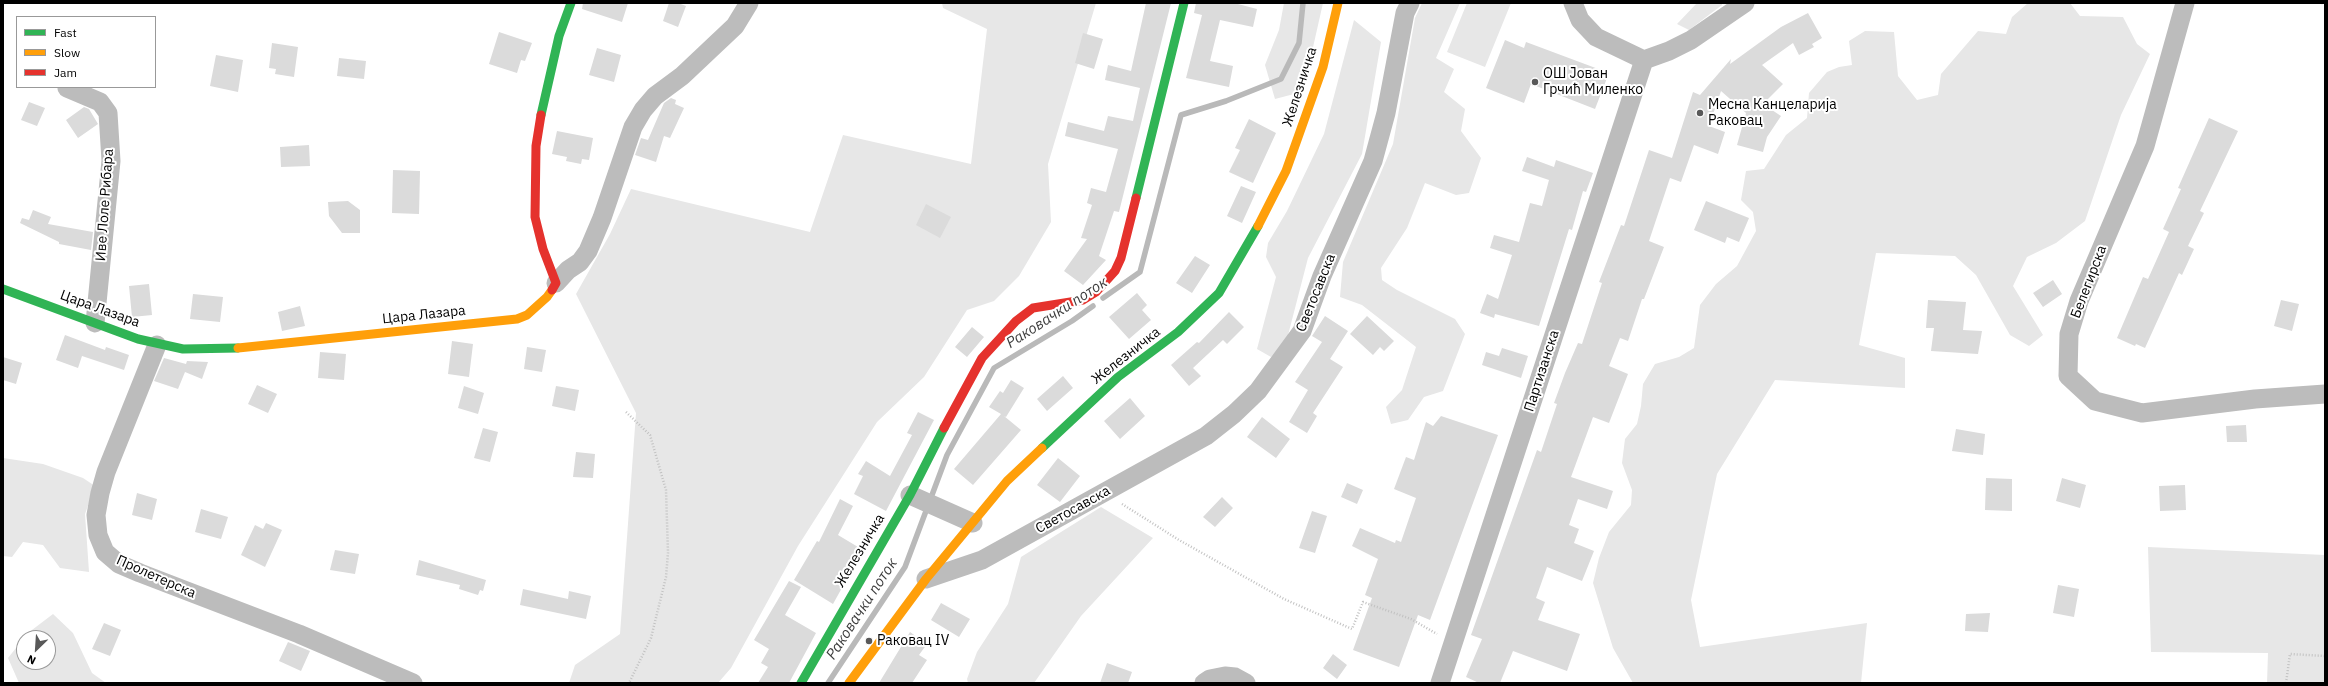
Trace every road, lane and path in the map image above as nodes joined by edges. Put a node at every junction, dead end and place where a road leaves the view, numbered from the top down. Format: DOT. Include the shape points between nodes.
graph roads {
  1 [pos="571,3"];
  2 [pos="749,3"];
  3 [pos="1184,3"];
  4 [pos="1338,3"];
  5 [pos="1410,3"];
  6 [pos="1573,3"];
  7 [pos="1745,3"];
  8 [pos="2185,3"];
  9 [pos="2322,3"];
  10 [pos="2325,5"];
  11 [pos="1644,60"];
  12 [pos="67,88"];
  13 [pos="556,283"];
  14 [pos="3,290"];
  15 [pos="95,323"];
  16 [pos="157,345"];
  17 [pos="2325,394"];
  18 [pos="626,412"];
  19 [pos="1105,492"];
  20 [pos="910,495"];
  21 [pos="973,523"];
  22 [pos="926,579"];
  23 [pos="1453,644"];
  24 [pos="2325,656"];
  25 [pos="413,683"];
  26 [pos="629,683"];
  27 [pos="801,683"];
  28 [pos="849,683"];
  29 [pos="1204,683"];
  30 [pos="1246,683"];
  31 [pos="1440,683"];
  32 [pos="2286,683"];
  1 -- 13 [label="street" via="559,36 536,154 535,217 543,249"];
  2 -- 13 [label="street" via="735,26 682,76 655,96 643,110 633,127 588,251 580,262"];
  3 -- 20 [label="street, Железничка" via="1123,250 1115,270 1096,292 1083,300 1033,308 1016,321 982,358"];
  4 -- 21 [label="street, Железничка" via="1323,67 1286,171 1248,246 1219,293 1178,332 1118,377 1059,431 1007,481"];
  5 -- 19 [label="street, Светосавска" via="1385,120 1373,161 1322,276 1302,331 1258,391 1234,414 1206,436"];
  6 -- 11 [label="street" via="1580,20 1596,37"];
  7 -- 11 [label="street" via="1691,40"];
  8 -- 17 [label="street, Белегирска" via="2145,146 2079,301 2069,334 2068,376 2095,401 2142,413 2255,399"];
  9 -- 10 [label="path"];
  11 -- 23 [label="street, Партизанска"];
  12 -- 15 [label="street, Иве Лоле Рибара" via="100,102 108,113 111,161"];
  13 -- 16 [label="street, Цара Лазара" via="535,309 517,319 235,348 183,350"];
  14 -- 15 [label="street, Цара Лазара"];
  15 -- 16 [label="street, Цара Лазара"];
  16 -- 25 [label="street, Пролетерска" via="100,493 96,515 98,535 105,552 119,564 140,573 299,634"];
  18 -- 26 [label="path" via="650,435 666,490 668,553 666,577 651,638"];
  19 -- 22 [label="street, Светосавска" via="982,560"];
  19 -- 23 [label="path" via="1179,540 1270,591 1352,629 1363,602 1411,619"];
  20 -- 21 [label="street"];
  20 -- 27 [label="street, Железничка"];
  21 -- 22 [label="street, Железничка"];
  22 -- 28 [label="street, Железничка"];
  23 -- 31 [label="street, Партизанска"];
  24 -- 32 [label="path" via="2290,654"];
  29 -- 30 [label="street" via="1225,676 1235,677"];
}
